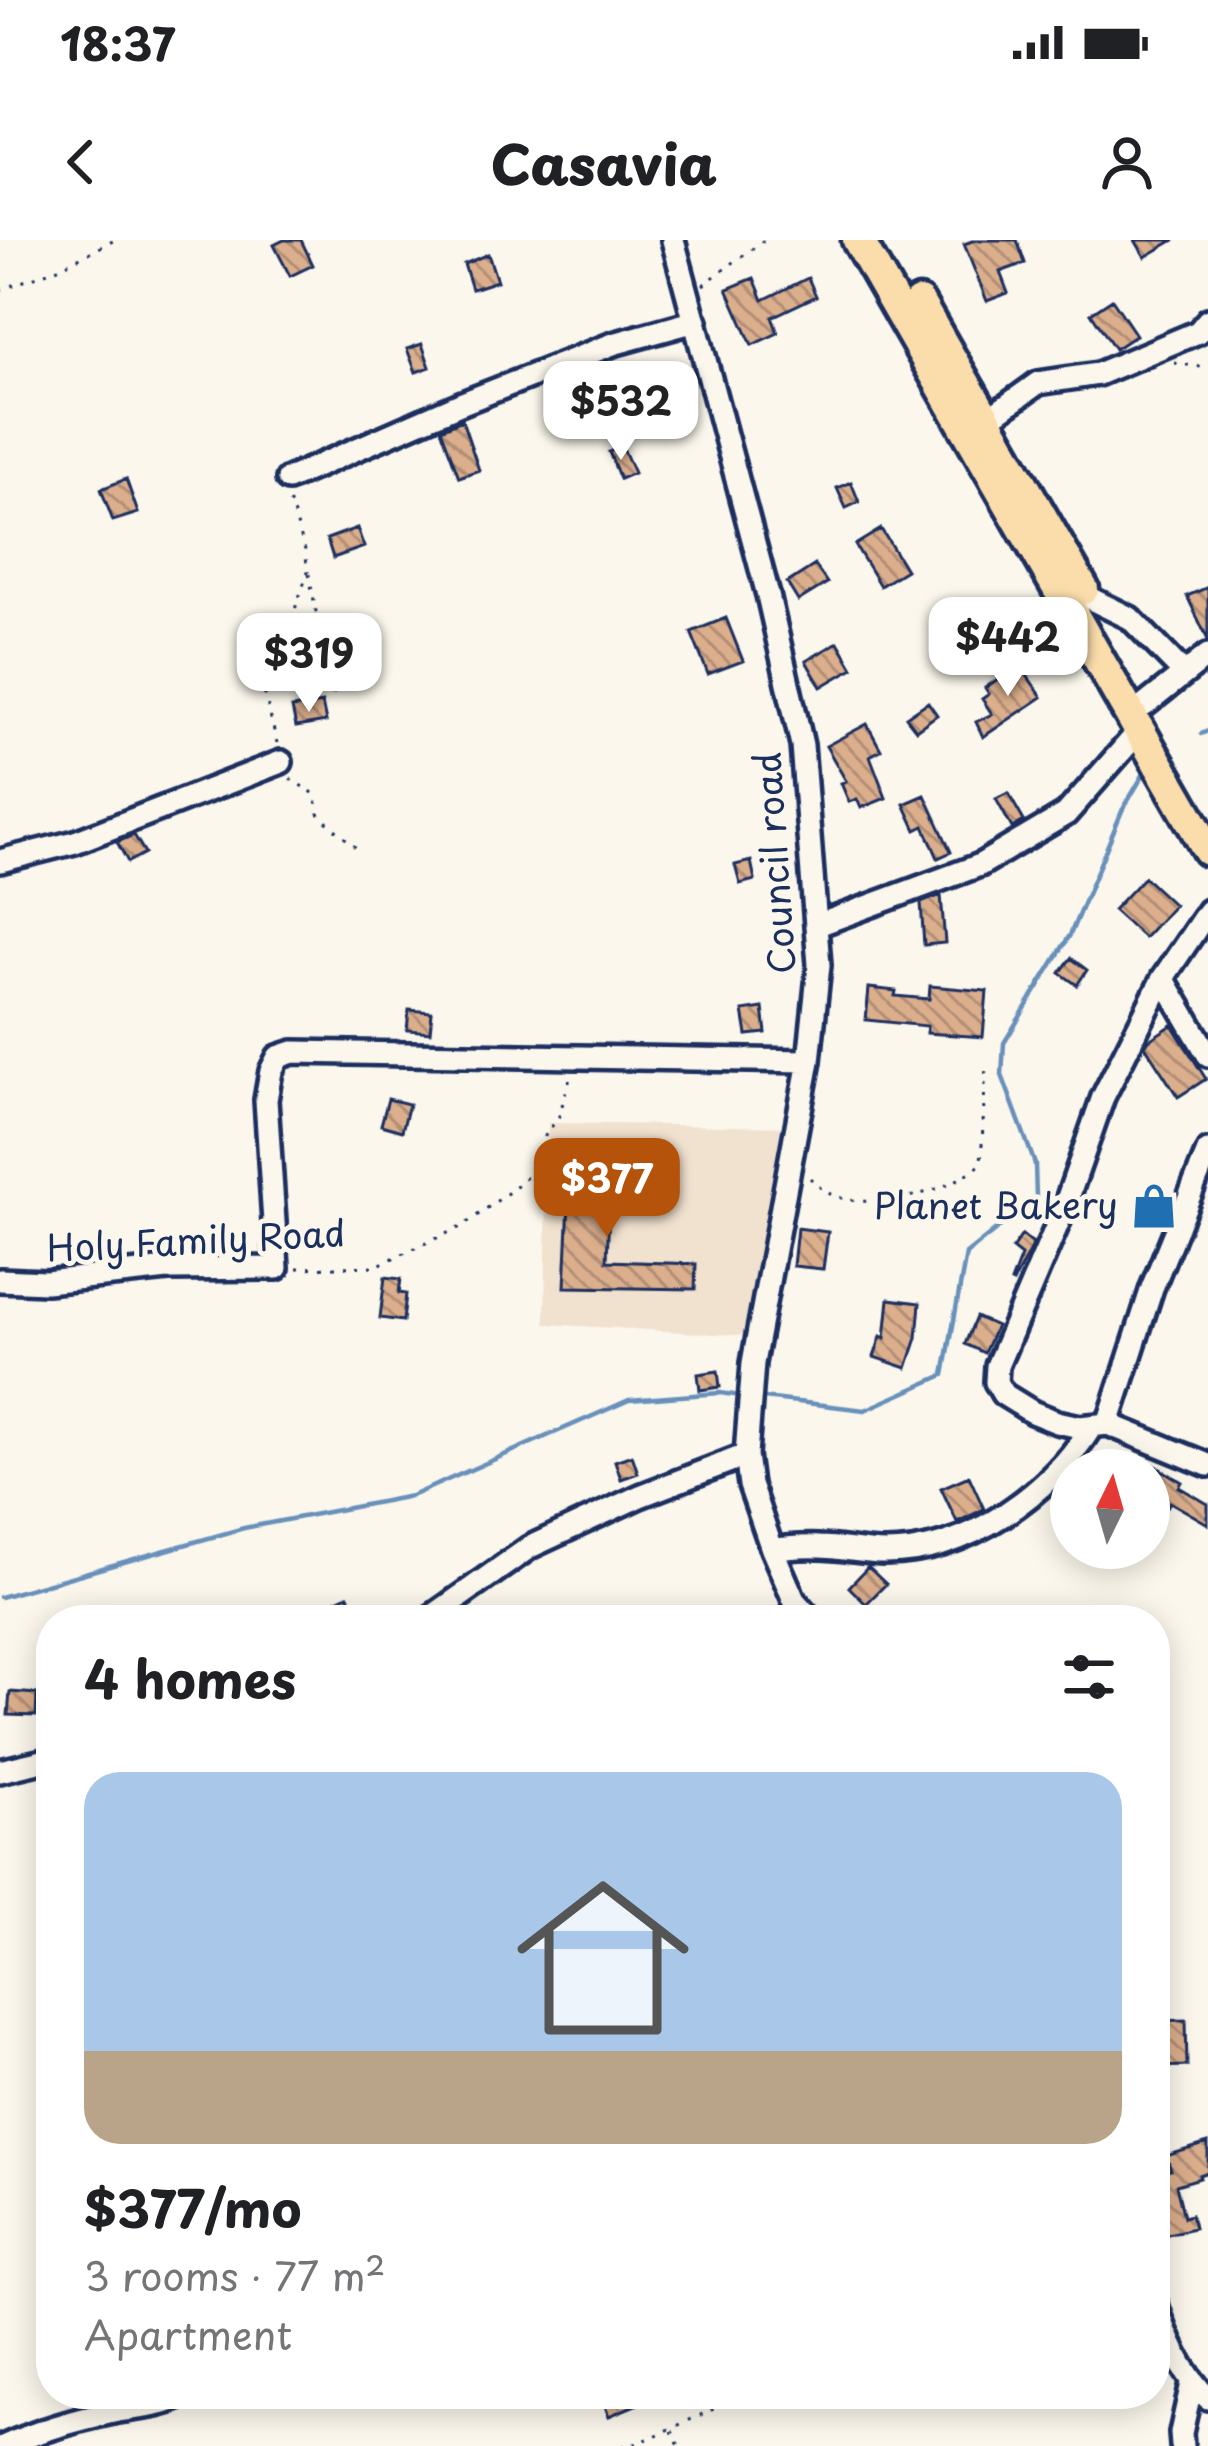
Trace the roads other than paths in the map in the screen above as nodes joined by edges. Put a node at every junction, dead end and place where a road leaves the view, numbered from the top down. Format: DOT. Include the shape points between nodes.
graph roads {
  1 [pos="673,240"];
  2 [pos="858,240"];
  3 [pos="882,240"];
  4 [pos="1208,320"];
  5 [pos="696,321"];
  6 [pos="987,420"];
  7 [pos="288,479"];
  8 [pos="1087,597"];
  9 [pos="1208,655"];
  10 [pos="1184,673"];
  11 [pos="1143,717"];
  12 [pos="281,762"];
  13 [pos="1208,815"];
  14 [pos="1208,850"];
  15 [pos="0,861"];
  16 [pos="1208,910"];
  17 [pos="818,925"];
  18 [pos="1163,978"];
  19 [pos="1208,1055"];
  20 [pos="809,1061"];
  21 [pos="1208,1151"];
  22 [pos="0,1280"];
  23 [pos="1100,1425"];
  24 [pos="746,1455"];
  25 [pos="1208,1465"];
  26 [pos="772,1549"];
  27 [pos="449,1605"];
  28 [pos="798,1605"];
  29 [pos="36,1763"];
  30 [pos="0,1771"];
  31 [pos="1170,2337"];
  32 [pos="1200,2390"];
  33 [pos="132,2409"];
  34 [pos="5,2446"];
  35 [pos="1182,2446"];
  1 -- 5 [label="street, Council road"];
  2 -- 11 [label="highway"];
  3 -- 6 [label="highway"];
  4 -- 6 [label="street" via="1198,332 1098,374 1038,383"];
  5 -- 7 [label="street" via="613,344"];
  5 -- 17 [label="street, Council road" via="794,703"];
  6 -- 8 [label="highway"];
  8 -- 10 [label="street" via="1130,618"];
  8 -- 11 [label="highway"];
  9 -- 10 [label="street"];
  10 -- 11 [label="street"];
  11 -- 13 [label="highway"];
  11 -- 14 [label="highway"];
  11 -- 17 [label="street" via="1066,814 980,865"];
  12 -- 15 [label="street" via="75,842"];
  16 -- 18 [label="street"];
  17 -- 20 [label="street, Council road"];
  18 -- 19 [label="street"];
  18 -- 23 [label="street" via="1103,1097 997,1366 1003,1394 1032,1412"];
  20 -- 22 [label="street, Holy Family Road" via="293,1052 278,1058 266,1100 277,1268"];
  20 -- 24 [label="street, Council road" via="753,1364"];
  21 -- 23 [label="street"];
  23 -- 25 [label="street"];
  23 -- 26 [label="street" via="1030,1496 940,1546 886,1553"];
  24 -- 26 [label="street, Council road"];
  24 -- 27 [label="street" via="530,1547"];
  26 -- 28 [label="street, Council road"];
  29 -- 30 [label="street"];
  31 -- 32 [label="street"];
  32 -- 35 [label="street"];
  33 -- 34 [label="street"];
}
